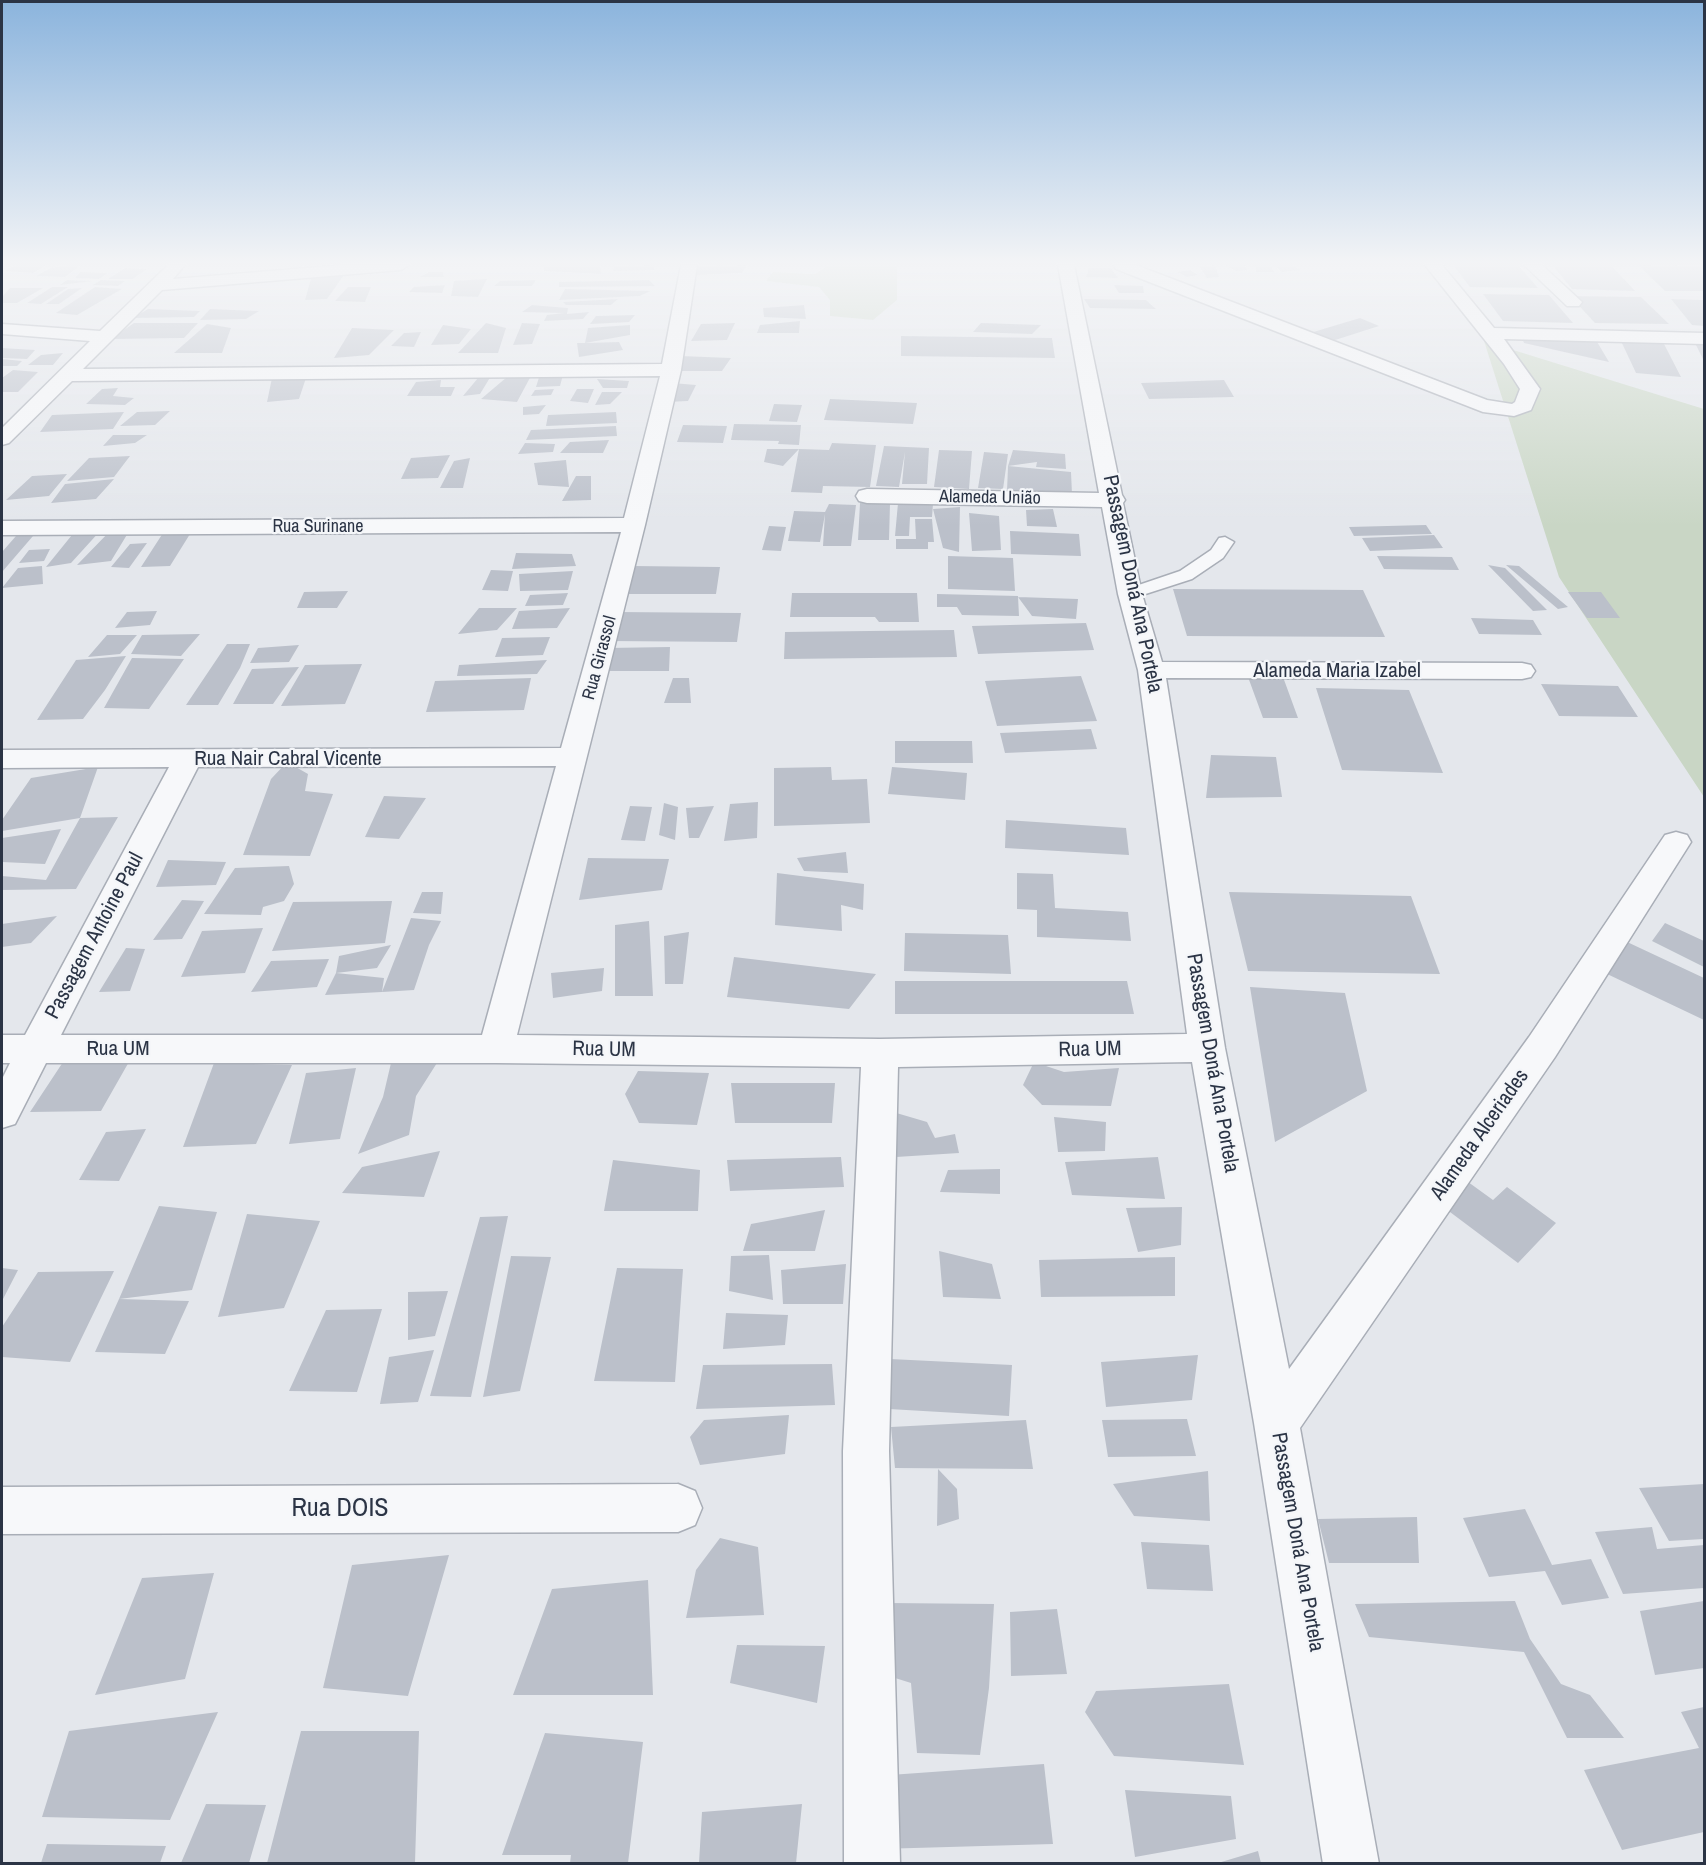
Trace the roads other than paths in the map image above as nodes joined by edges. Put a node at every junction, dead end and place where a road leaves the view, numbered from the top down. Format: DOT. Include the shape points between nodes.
graph roads {
  1 [pos="87,352"];
  2 [pos="674,352"];
  3 [pos="1084,352"];
  4 [pos="1344,352"];
  5 [pos="1503,352"];
  6 [pos="671,370"];
  7 [pos="63,375"];
  8 [pos="3,436"];
  9 [pos="867,496"];
  10 [pos="1114,500"];
  11 [pos="634,525"];
  12 [pos="2,528"];
  13 [pos="1225,542"];
  14 [pos="1130,594"];
  15 [pos="1151,670"];
  16 [pos="1522,671"];
  17 [pos="574,757"];
  18 [pos="2,759"];
  19 [pos="188,759"];
  20 [pos="1676,842"];
  21 [pos="1207,1048"];
  22 [pos="18,1049"];
  23 [pos="496,1049"];
  24 [pos="880,1053"];
  25 [pos="2,1113"];
  26 [pos="1277,1423"];
  27 [pos="678,1508"];
  28 [pos="2,1511"];
  29 [pos="872,1863"];
  30 [pos="1351,1863"];
  1 -- 7 [label="street"];
  2 -- 6 [label="street, Rua Girassol"];
  3 -- 10 [label="street, Passagem Doná Ana Portela"];
  4 -- 5 [label="street" via="1484,406 1514,410 1524,406 1530,388"];
  6 -- 7 [label="street"];
  6 -- 11 [label="street, Rua Girassol"];
  7 -- 8 [label="street"];
  9 -- 10 [label="street, Alameda União"];
  10 -- 14 [label="street, Passagem Doná Ana Portela"];
  11 -- 12 [label="street, Rua Surinane"];
  11 -- 17 [label="street, Rua Girassol"];
  13 -- 14 [label="lane" via="1217,554 1186,575"];
  14 -- 15 [label="street, Passagem Doná Ana Portela"];
  15 -- 16 [label="street, Alameda Maria Izabel"];
  15 -- 21 [label="street, Passagem Doná Ana Portela"];
  17 -- 19 [label="street, Rua Nair Cabral Vicente"];
  17 -- 23 [label="street, Rua Girassol"];
  18 -- 19 [label="street, Rua Nair Cabral Vicente"];
  19 -- 22 [label="street, Passagem Antoine Paul"];
  20 -- 26 [label="street, Alameda Alceriades" via="1542,1047"];
  21 -- 24 [label="street, Rua UM"];
  21 -- 26 [label="street, Passagem Doná Ana Portela"];
  22 -- 23 [label="street, Rua UM"];
  22 -- 25 [label="street, Passagem Antoine Paul"];
  23 -- 24 [label="street, Rua UM"];
  24 -- 29 [label="street" via="866,1450"];
  26 -- 30 [label="street, Passagem Doná Ana Portela"];
  27 -- 28 [label="street, Rua DOIS"];
}
